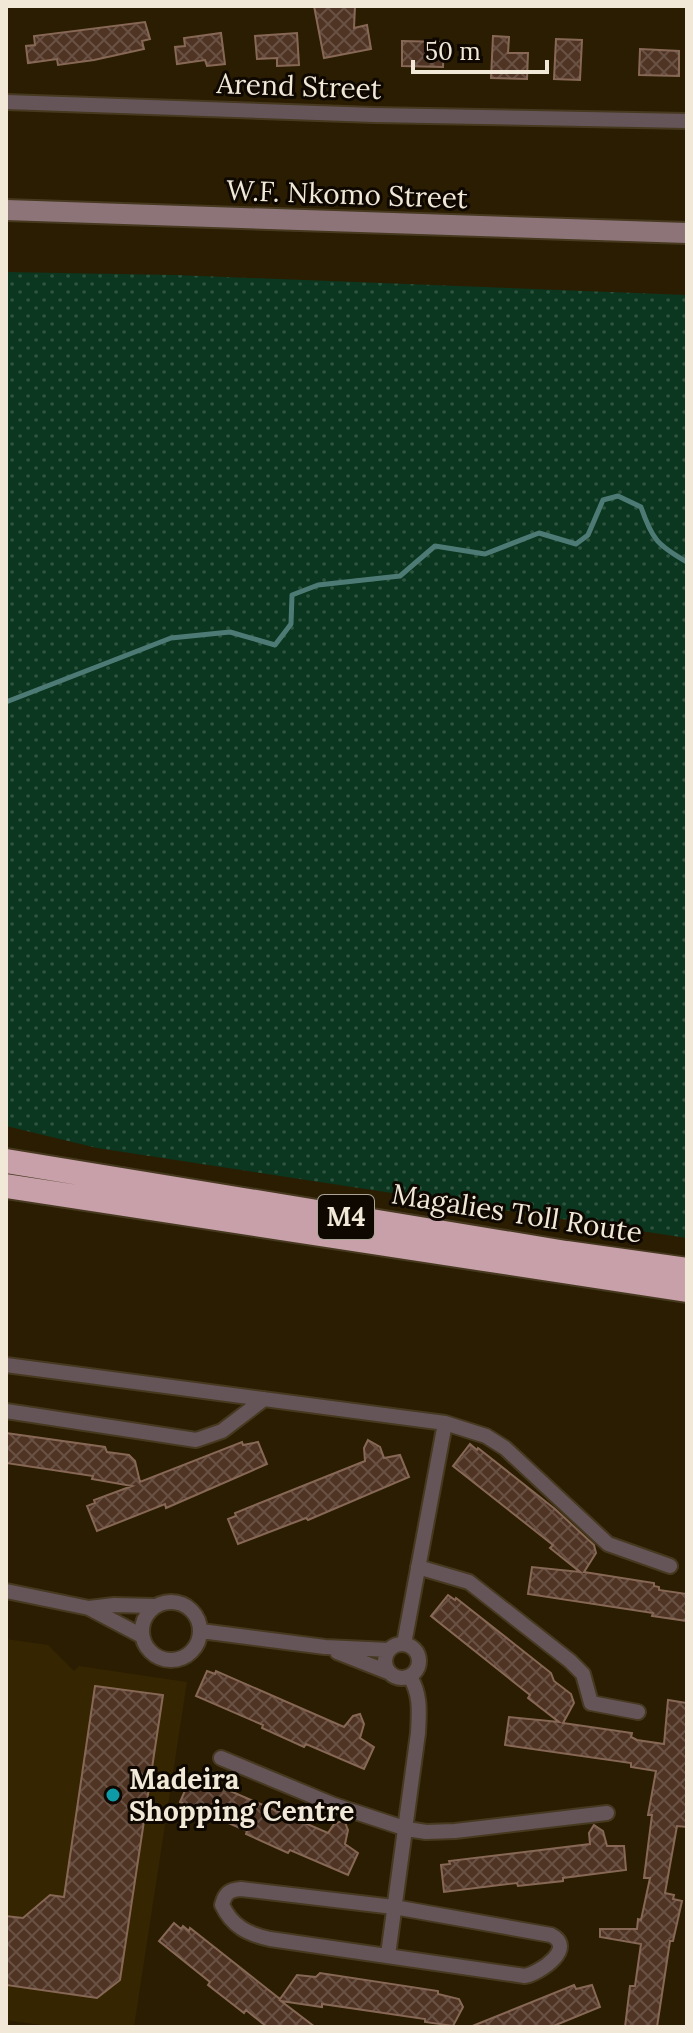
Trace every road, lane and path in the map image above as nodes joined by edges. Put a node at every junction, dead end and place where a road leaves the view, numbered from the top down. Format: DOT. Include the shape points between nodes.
graph roads {
  1 [pos="6,102"];
  2 [pos="687,121"];
  3 [pos="6,210"];
  4 [pos="687,233"];
  5 [pos="6,1161"];
  6 [pos="6,1186"];
  7 [pos="687,1270"];
  8 [pos="687,1290"];
  9 [pos="6,1365"];
  10 [pos="264,1399"];
  11 [pos="6,1411"];
  12 [pos="445,1423"];
  13 [pos="670,1566"];
  14 [pos="418,1567"];
  15 [pos="6,1591"];
  16 [pos="29,1598"];
  17 [pos="6,1603"];
  18 [pos="155,1606"];
  19 [pos="89,1608"];
  20 [pos="201,1631"];
  21 [pos="142,1636"];
  22 [pos="404,1644"];
  23 [pos="325,1647"];
  24 [pos="389,1650"];
  25 [pos="388,1672"];
  26 [pos="410,1677"];
  27 [pos="638,1712"];
  28 [pos="221,1758"];
  29 [pos="607,1813"];
  30 [pos="407,1829"];
  31 [pos="394,1907"];
  32 [pos="388,1955"];
  1 -- 2 [label="street, Arend Street"];
  3 -- 4 [label="main road, W.F. Nkomo Street"];
  5 -- 7 [label="highway, Magalies Toll Route / M4"];
  6 -- 8 [label="highway, Magalies Toll Route / M4"];
  9 -- 10 [label="street"];
  10 -- 11 [label="street" via="222,1431 196,1440"];
  10 -- 12 [label="street"];
  12 -- 13 [label="street" via="505,1448 608,1544"];
  12 -- 14 [label="street"];
  14 -- 22 [label="street"];
  14 -- 27 [label="street" via="469,1582 570,1661 583,1674 591,1703"];
  15 -- 16 [label="street"];
  16 -- 17 [label="street"];
  16 -- 19 [label="street"];
  18 -- 19 [label="street"];
  18 -- 20 [label="street" via="172,1602 189,1608"];
  18 -- 21 [label="street" via="144,1619"];
  19 -- 21 [label="street"];
  20 -- 21 [label="street" via="194,1649 178,1660 151,1653"];
  20 -- 23 [label="street"];
  22 -- 24 [label="street"];
  22 -- 26 [label="street" via="419,1658"];
  23 -- 24 [label="street"];
  23 -- 25 [label="street"];
  24 -- 25 [label="street"];
  25 -- 26 [label="street" via="396,1678"];
  26 -- 30 [label="street" via="420,1707"];
  28 -- 30 [label="street"];
  29 -- 30 [label="street" via="455,1831"];
  30 -- 31 [label="street"];
  31 -- 32 [label="street"];
  31 -- 32 [label="street" via="241,1889 230,1890 222,1905 229,1920 260,1937"];
  31 -- 32 [label="street" via="551,1935 562,1945 540,1971 525,1976"];
}
